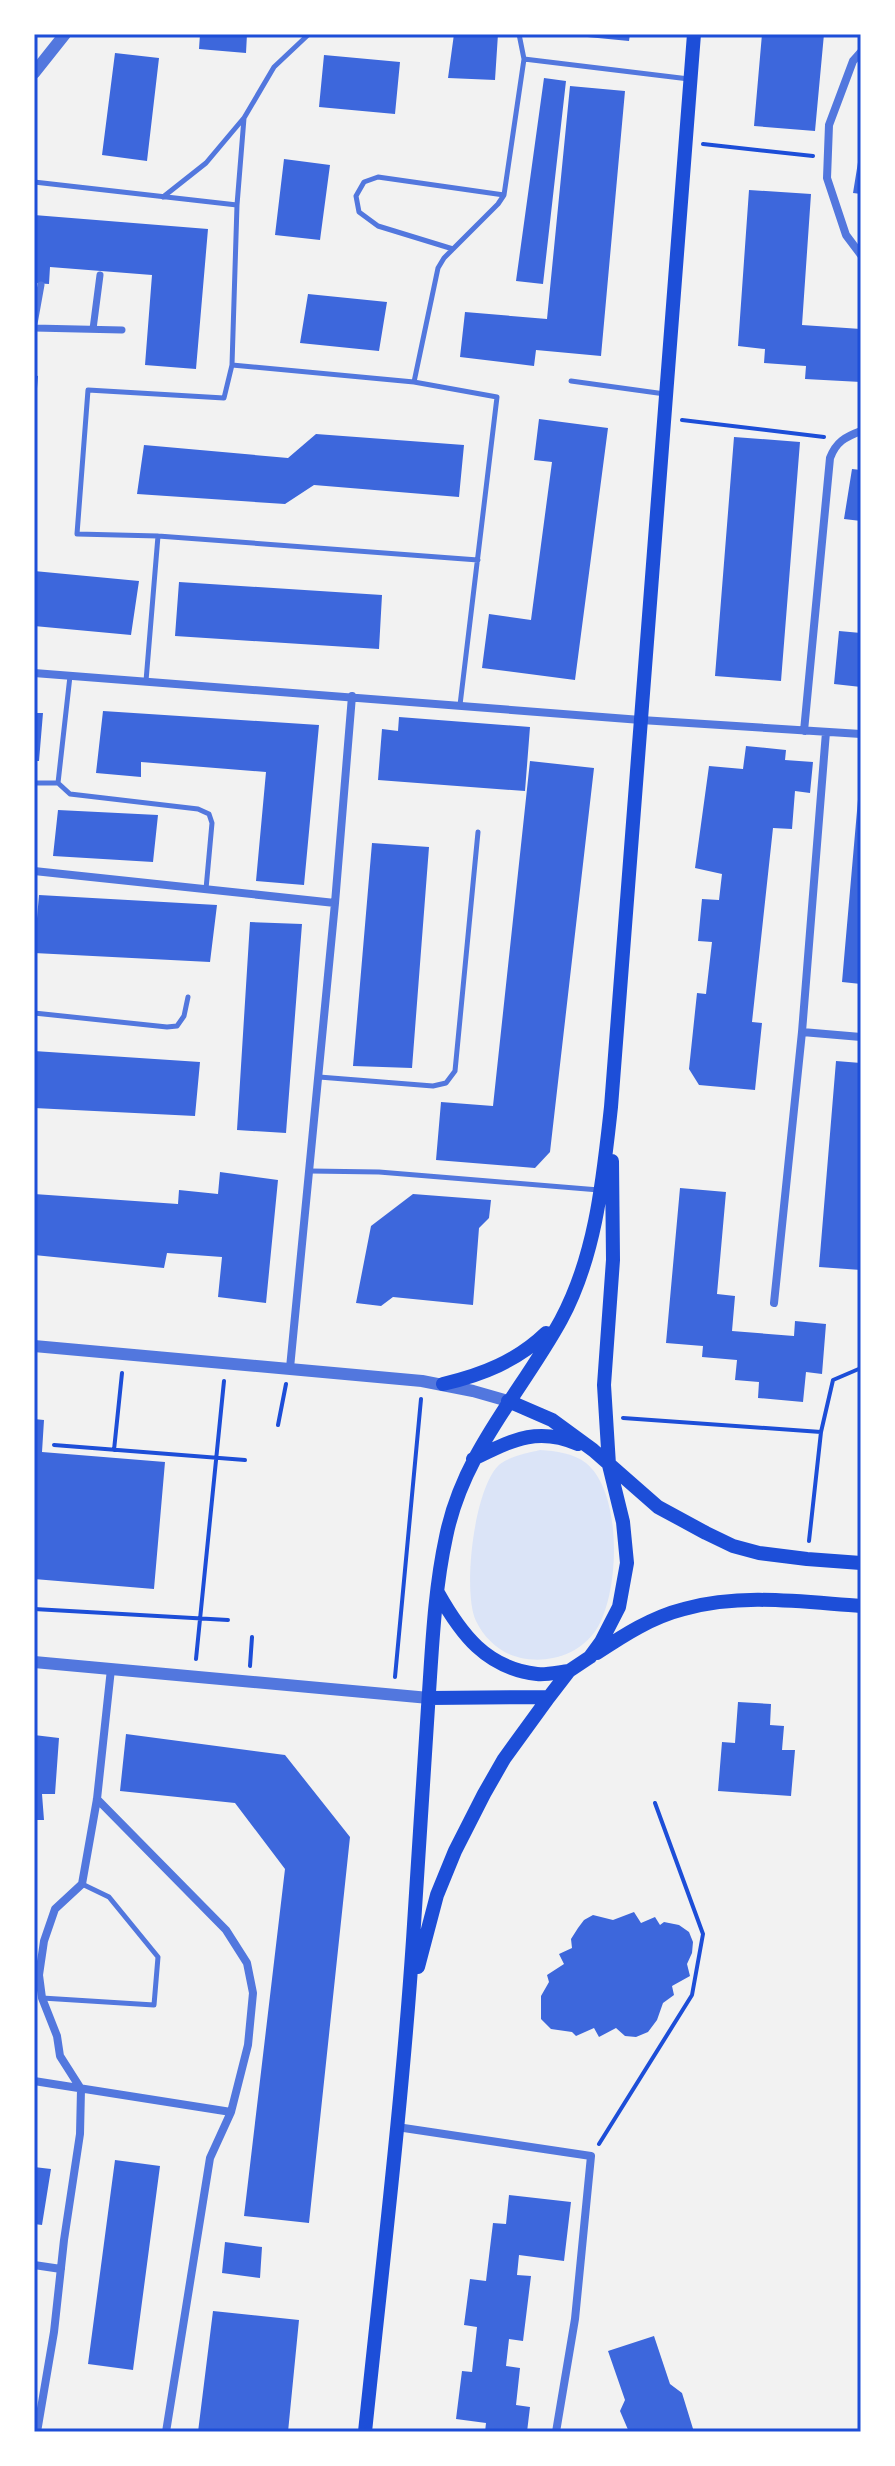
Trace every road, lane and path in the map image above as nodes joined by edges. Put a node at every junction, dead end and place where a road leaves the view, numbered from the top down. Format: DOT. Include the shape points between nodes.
graph roads {
  1 [pos="65,34"];
  2 [pos="309,34"];
  3 [pos="519,34"];
  4 [pos="694,34"];
  5 [pos="861,52"];
  6 [pos="524,59"];
  7 [pos="34,73"];
  8 [pos="690,79"];
  9 [pos="244,118"];
  10 [pos="685,142"];
  11 [pos="827,158"];
  12 [pos="34,182"];
  13 [pos="504,195"];
  14 [pos="163,197"];
  15 [pos="237,205"];
  16 [pos="453,249"];
  17 [pos="861,255"];
  18 [pos="100,275"];
  19 [pos="41,285"];
  20 [pos="34,326"];
  21 [pos="93,329"];
  22 [pos="122,330"];
  23 [pos="232,365"];
  24 [pos="571,381"];
  25 [pos="414,382"];
  26 [pos="666,394"];
  27 [pos="664,418"];
  28 [pos="861,431"];
  29 [pos="842,439"];
  30 [pos="158,536"];
  31 [pos="478,560"];
  32 [pos="34,673"];
  33 [pos="70,676"];
  34 [pos="146,681"];
  35 [pos="352,696"];
  36 [pos="460,705"];
  37 [pos="641,720"];
  38 [pos="804,731"];
  39 [pos="826,732"];
  40 [pos="861,734"];
  41 [pos="34,783"];
  42 [pos="58,783"];
  43 [pos="478,832"];
  44 [pos="34,871"];
  45 [pos="206,890"];
  46 [pos="335,903"];
  47 [pos="188,997"];
  48 [pos="34,1013"];
  49 [pos="802,1032"];
  50 [pos="861,1037"];
  51 [pos="319,1077"];
  52 [pos="611,1107"];
  53 [pos="309,1171"];
  54 [pos="600,1190"];
  55 [pos="774,1303"];
  56 [pos="561,1319"];
  57 [pos="34,1346"];
  58 [pos="124,1354"];
  59 [pos="226,1362"];
  60 [pos="290,1368"];
  61 [pos="861,1368"];
  62 [pos="422,1381"];
  63 [pos="443,1384"];
  64 [pos="508,1401"];
  65 [pos="605,1417"];
  66 [pos="278,1425"];
  67 [pos="821,1432"];
  68 [pos="54,1445"];
  69 [pos="114,1450"];
  70 [pos="593,1450"];
  71 [pos="216,1458"];
  72 [pos="473,1459"];
  73 [pos="245,1460"];
  74 [pos="609,1465"];
  75 [pos="807,1559"];
  76 [pos="861,1563"];
  77 [pos="438,1592"];
  78 [pos="861,1606"];
  79 [pos="34,1609"];
  80 [pos="200,1619"];
  81 [pos="228,1620"];
  82 [pos="252,1637"];
  83 [pos="590,1657"];
  84 [pos="34,1662"];
  85 [pos="111,1669"];
  86 [pos="569,1671"];
  87 [pos="195,1677"];
  88 [pos="249,1680"];
  89 [pos="393,1694"];
  90 [pos="549,1697"];
  91 [pos="429,1698"];
  92 [pos="97,1799"];
  93 [pos="655,1803"];
  94 [pos="82,1884"];
  95 [pos="42,1998"];
  96 [pos="409,2006"];
  97 [pos="34,2081"];
  98 [pos="81,2089"];
  99 [pos="231,2112"];
  100 [pos="397,2127"];
  101 [pos="591,2156"];
  102 [pos="34,2265"];
  103 [pos="61,2269"];
  104 [pos="37,2432"];
  105 [pos="166,2432"];
  106 [pos="365,2432"];
  107 [pos="556,2432"];
  1 -- 7 [label="street"];
  2 -- 9 [label="lane" via="274,67"];
  3 -- 6 [label="lane"];
  4 -- 8 [label="main road"];
  5 -- 11 [label="street" via="829,125"];
  6 -- 8 [label="lane"];
  6 -- 13 [label="lane"];
  8 -- 10 [label="main road"];
  9 -- 14 [label="lane" via="206,163"];
  9 -- 15 [label="lane"];
  10 -- 11 [label="path"];
  10 -- 26 [label="main road"];
  11 -- 17 [label="street" via="827,178 846,235"];
  12 -- 14 [label="lane"];
  13 -- 16 [label="lane"];
  13 -- 16 [label="lane" via="378,177 364,182 356,196 359,212 378,226"];
  14 -- 15 [label="lane"];
  15 -- 23 [label="lane"];
  16 -- 25 [label="lane" via="438,268"];
  18 -- 21 [label="street"];
  19 -- 20 [label="street"];
  20 -- 21 [label="street"];
  21 -- 22 [label="street"];
  23 -- 25 [label="lane"];
  23 -- 30 [label="lane" via="224,398 88,390 77,534"];
  24 -- 26 [label="lane"];
  25 -- 31 [label="lane" via="497,397"];
  26 -- 27 [label="main road"];
  27 -- 29 [label="path"];
  27 -- 37 [label="main road"];
  28 -- 29 [label="street"];
  29 -- 38 [label="street" via="830,458"];
  30 -- 31 [label="lane"];
  30 -- 34 [label="lane"];
  31 -- 36 [label="lane"];
  32 -- 33 [label="street"];
  33 -- 34 [label="street"];
  33 -- 42 [label="lane"];
  34 -- 35 [label="street"];
  35 -- 36 [label="street"];
  35 -- 46 [label="street"];
  36 -- 37 [label="street"];
  37 -- 38 [label="street"];
  37 -- 52 [label="main road"];
  38 -- 39 [label="street"];
  39 -- 40 [label="street"];
  39 -- 49 [label="street"];
  41 -- 42 [label="lane"];
  42 -- 45 [label="lane" via="70,794 209,814"];
  43 -- 51 [label="lane" via="455,1071 446,1083 433,1086"];
  44 -- 45 [label="street"];
  45 -- 46 [label="street"];
  46 -- 51 [label="street"];
  47 -- 48 [label="lane" via="177,1026"];
  49 -- 50 [label="street"];
  49 -- 55 [label="street"];
  51 -- 53 [label="street"];
  52 -- 54 [label="main road"];
  52 -- 65 [label="main road" via="613,1260"];
  53 -- 54 [label="lane"];
  53 -- 60 [label="street"];
  54 -- 56 [label="main road" via="587,1255"];
  56 -- 63 [label="main road" via="508,1362"];
  56 -- 64 [label="main road"];
  57 -- 58 [label="street"];
  58 -- 59 [label="street"];
  58 -- 69 [label="path"];
  59 -- 60 [label="street"];
  59 -- 71 [label="path"];
  60 -- 62 [label="street"];
  60 -- 66 [label="path"];
  61 -- 67 [label="path" via="833,1380"];
  62 -- 63 [label="street"];
  62 -- 89 [label="path"];
  63 -- 64 [label="street"];
  64 -- 70 [label="main road" via="552,1420"];
  64 -- 72 [label="main road"];
  65 -- 67 [label="path"];
  65 -- 74 [label="main road"];
  67 -- 75 [label="path"];
  68 -- 69 [label="path"];
  69 -- 71 [label="path"];
  70 -- 72 [label="main road" via="540,1435 514,1439"];
  70 -- 74 [label="main road"];
  71 -- 73 [label="path"];
  71 -- 80 [label="path"];
  72 -- 77 [label="main road" via="446,1537"];
  74 -- 75 [label="main road" via="658,1507 733,1546"];
  74 -- 83 [label="main road" via="627,1563 619,1607"];
  75 -- 76 [label="main road"];
  77 -- 86 [label="main road" via="463,1635 488,1657 540,1675"];
  77 -- 91 [label="main road"];
  78 -- 83 [label="main road" via="763,1599 719,1602 652,1621"];
  79 -- 80 [label="path"];
  80 -- 81 [label="path"];
  80 -- 87 [label="path"];
  82 -- 88 [label="path"];
  83 -- 86 [label="main road"];
  84 -- 85 [label="street"];
  85 -- 87 [label="street"];
  85 -- 92 [label="street"];
  86 -- 90 [label="main road"];
  87 -- 88 [label="street"];
  88 -- 89 [label="street"];
  89 -- 91 [label="street"];
  90 -- 91 [label="main road"];
  90 -- 96 [label="main road" via="504,1759 455,1851 437,1895"];
  91 -- 96 [label="main road"];
  92 -- 94 [label="street"];
  92 -- 99 [label="street" via="226,1930 247,1963 253,1993 248,2045"];
  93 -- 101 [label="path" via="703,1934 692,1995"];
  94 -- 95 [label="street" via="55,1909 39,1975"];
  94 -- 95 [label="lane" via="109,1897 158,1957 154,2005"];
  95 -- 98 [label="street" via="60,2056"];
  96 -- 100 [label="main road"];
  97 -- 98 [label="street"];
  98 -- 99 [label="street"];
  98 -- 103 [label="street"];
  99 -- 105 [label="street" via="210,2158"];
  100 -- 101 [label="street"];
  100 -- 106 [label="main road"];
  101 -- 107 [label="street" via="575,2319"];
  102 -- 103 [label="street"];
  103 -- 104 [label="street"];
}
